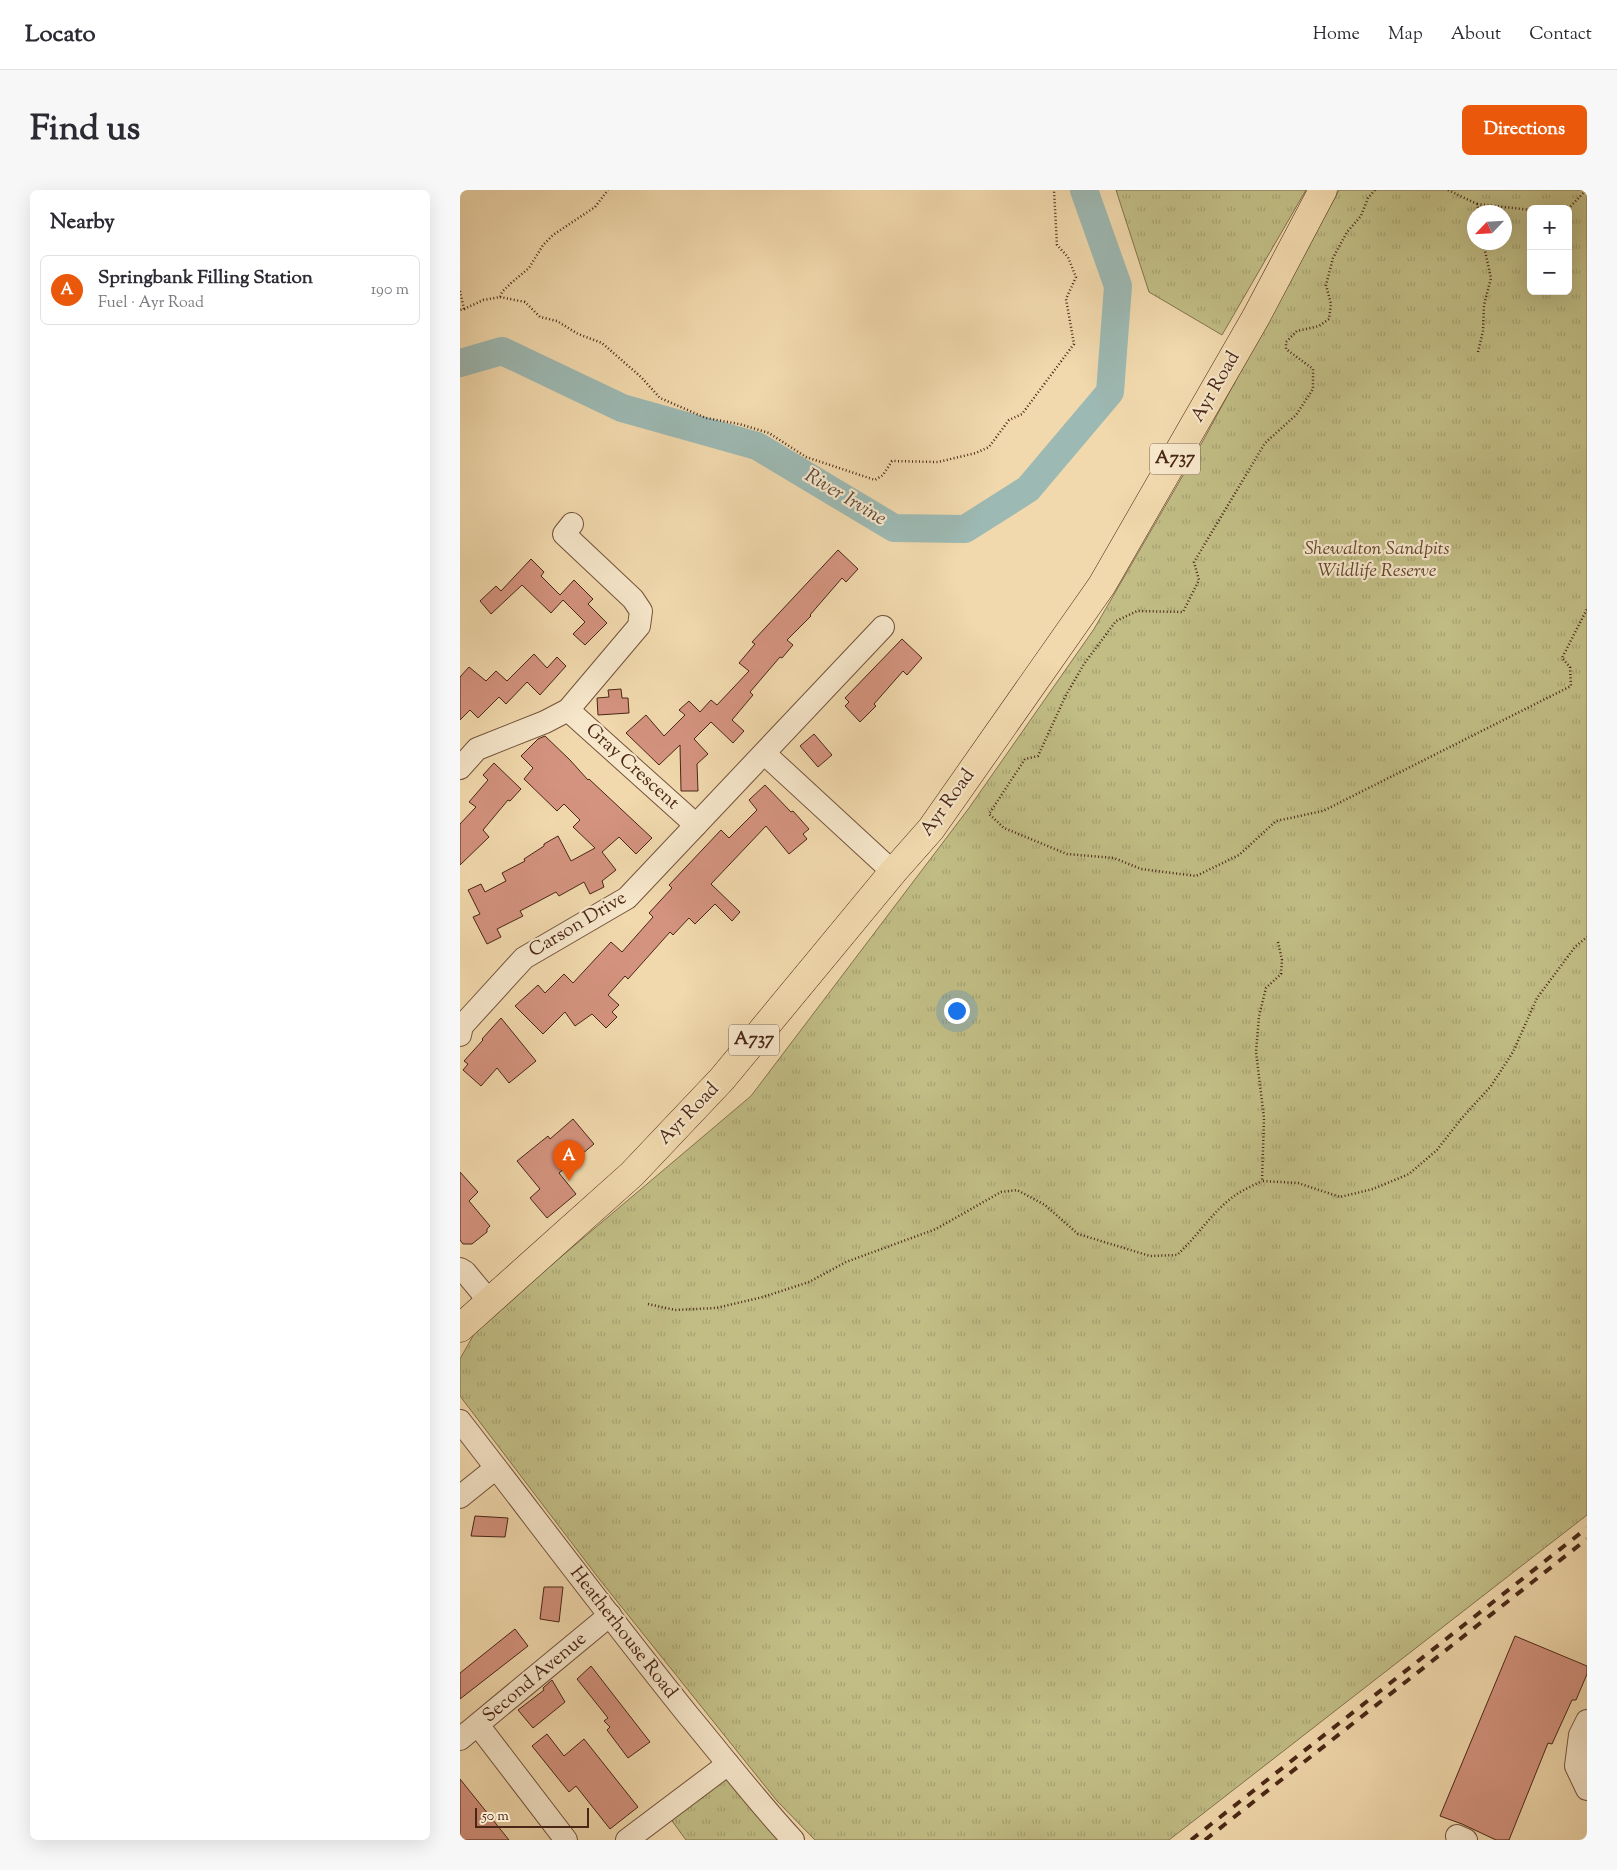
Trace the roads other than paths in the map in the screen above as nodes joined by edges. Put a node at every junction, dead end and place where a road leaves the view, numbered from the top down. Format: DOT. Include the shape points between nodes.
graph roads {
  1 [pos="1323,190"];
  2 [pos="572,524"];
  3 [pos="883,627"];
  4 [pos="568,710"];
  5 [pos="765,754"];
  6 [pos="460,768"];
  7 [pos="696,825"];
  8 [pos="893,872"];
  9 [pos="460,1034"];
  10 [pos="460,1269"];
  11 [pos="490,1302"];
  12 [pos="460,1328"];
  13 [pos="460,1421"];
  14 [pos="496,1468"];
  15 [pos="460,1497"];
  16 [pos="610,1615"];
  17 [pos="1587,1721"];
  18 [pos="478,1725"];
  19 [pos="460,1739"];
  20 [pos="728,1764"];
  21 [pos="1587,1789"];
  22 [pos="566,1840"];
  23 [pos="626,1840"];
  24 [pos="793,1840"];
  1 -- 8 [label="main road, Ayr Road / A737" via="1256,317 1102,585 931,829"];
  2 -- 4 [label="street, Gray Crescent" via="564,534 633,599 641,612 639,626"];
  3 -- 5 [label="street, Carson Drive"];
  4 -- 6 [label="street, Gray Crescent" via="477,749"];
  4 -- 7 [label="street, Gray Crescent"];
  5 -- 7 [label="street, Carson Drive"];
  5 -- 8 [label="street"];
  7 -- 9 [label="street, Carson Drive" via="626,898 524,958 462,1026"];
  8 -- 11 [label="main road, Ayr Road / A737" via="722,1080 632,1174"];
  10 -- 11 [label="street"];
  11 -- 12 [label="main road, Ayr Road / A737"];
  13 -- 14 [label="street, Heatherhouse Road"];
  14 -- 15 [label="street"];
  14 -- 16 [label="street, Heatherhouse Road"];
  16 -- 18 [label="street, Second Avenue"];
  16 -- 20 [label="street, Heatherhouse Road"];
  17 -- 21 [label="street" via="1580,1735 1576,1766"];
  18 -- 19 [label="street, Second Avenue"];
  18 -- 22 [label="street"];
  20 -- 23 [label="street"];
  20 -- 24 [label="street, Heatherhouse Road"];
}
